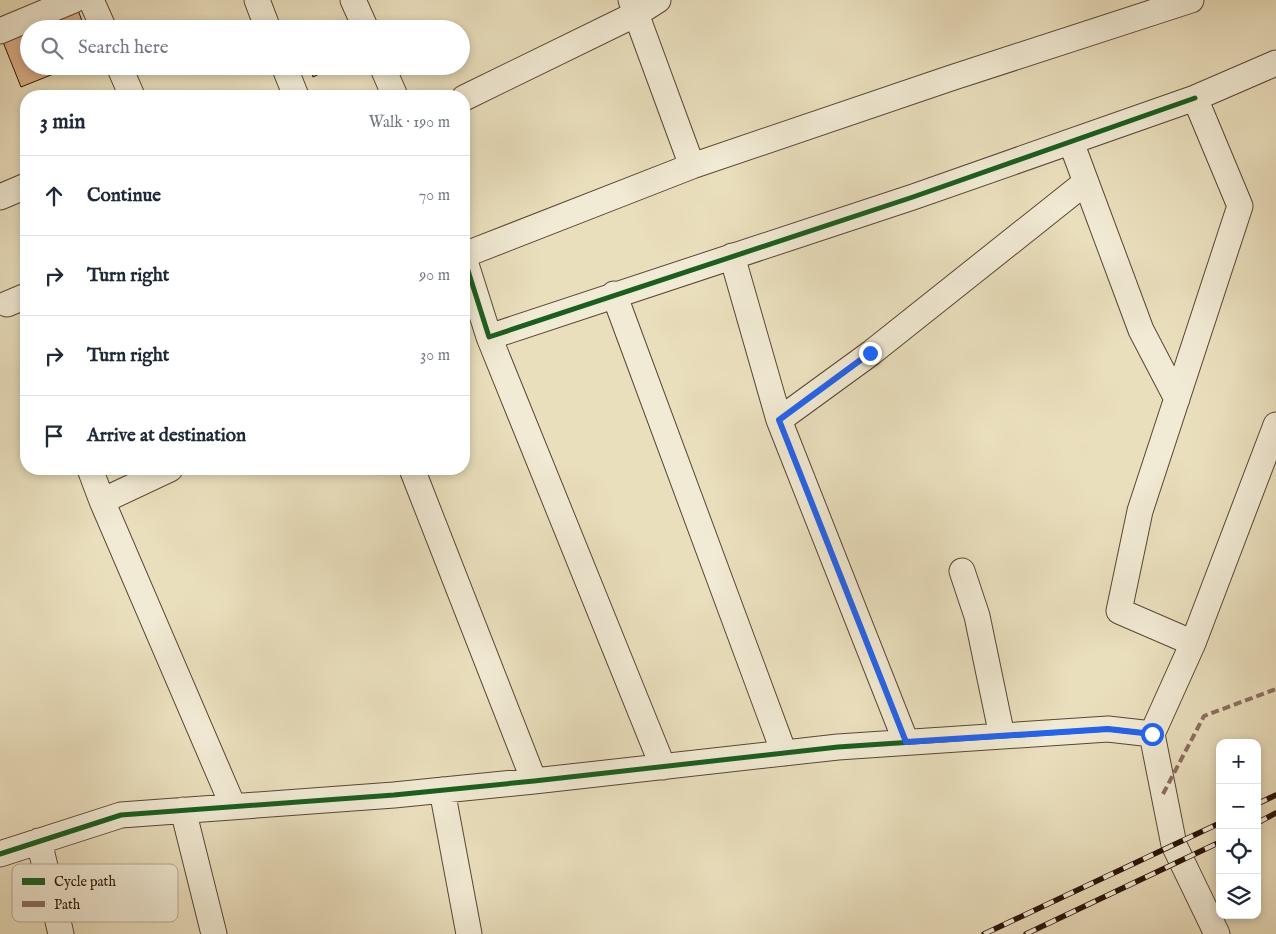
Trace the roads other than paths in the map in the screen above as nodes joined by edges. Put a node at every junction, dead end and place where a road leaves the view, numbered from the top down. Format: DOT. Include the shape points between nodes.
graph roads {
  1 [pos="74,0"];
  2 [pos="91,0"];
  3 [pos="256,0"];
  4 [pos="354,0"];
  5 [pos="658,0"];
  6 [pos="1191,0"];
  7 [pos="633,7"];
  8 [pos="26,20"];
  9 [pos="100,20"];
  10 [pos="264,20"];
  11 [pos="362,20"];
  12 [pos="20,23"];
  13 [pos="0,31"];
  14 [pos="1276,63"];
  15 [pos="123,75"];
  16 [pos="288,75"];
  17 [pos="386,75"];
  18 [pos="129,90"];
  19 [pos="294,90"];
  20 [pos="392,90"];
  21 [pos="470,95"];
  22 [pos="1195,98"];
  23 [pos="1071,142"];
  24 [pos="692,166"];
  25 [pos="1086,182"];
  26 [pos="20,189"];
  27 [pos="0,197"];
  28 [pos="470,254"];
  29 [pos="732,256"];
  30 [pos="470,285"];
  31 [pos="614,294"];
  32 [pos="479,328"];
  33 [pos="1177,400"];
  34 [pos="779,420"];
  35 [pos="1276,425"];
  36 [pos="92,475"];
  37 [pos="157,475"];
  38 [pos="414,475"];
  39 [pos="102,501"];
  40 [pos="962,571"];
  41 [pos="1193,643"];
  42 [pos="1152,734"];
  43 [pos="1002,736"];
  44 [pos="906,742"];
  45 [pos="784,753"];
  46 [pos="664,767"];
  47 [pos="534,781"];
  48 [pos="442,790"];
  49 [pos="233,806"];
  50 [pos="183,810"];
  51 [pos="39,841"];
  52 [pos="0,854"];
  53 [pos="44,864"];
  54 [pos="214,934"];
  55 [pos="468,934"];
  56 [pos="1217,934"];
  1 -- 8 [label="street"];
  2 -- 9 [label="street"];
  3 -- 10 [label="street"];
  4 -- 11 [label="street"];
  5 -- 7 [label="street"];
  6 -- 24 [label="street"];
  7 -- 21 [label="street"];
  7 -- 24 [label="street"];
  12 -- 13 [label="street"];
  14 -- 22 [label="street"];
  15 -- 18 [label="street"];
  16 -- 19 [label="street"];
  17 -- 20 [label="street"];
  22 -- 23 [label="street"];
  22 -- 33 [label="street" via="1240,206"];
  23 -- 25 [label="street"];
  23 -- 29 [label="street"];
  24 -- 28 [label="street"];
  25 -- 33 [label="street" via="1141,330"];
  25 -- 34 [label="street" via="870,353"];
  26 -- 27 [label="street"];
  29 -- 31 [label="street"];
  29 -- 34 [label="street"];
  30 -- 32 [label="street"];
  31 -- 32 [label="street"];
  31 -- 45 [label="street"];
  32 -- 46 [label="street"];
  33 -- 41 [label="street" via="1140,511 1119,611"];
  34 -- 44 [label="street"];
  35 -- 41 [label="street"];
  36 -- 39 [label="street"];
  37 -- 39 [label="street"];
  38 -- 47 [label="street"];
  39 -- 49 [label="street"];
  40 -- 43 [label="street" via="977,616"];
  41 -- 42 [label="street"];
  42 -- 43 [label="street" via="1108,729"];
  42 -- 56 [label="street" via="1174,845"];
  43 -- 44 [label="street"];
  44 -- 45 [label="street"];
  45 -- 46 [label="street"];
  46 -- 47 [label="street"];
  47 -- 48 [label="street"];
  48 -- 49 [label="street"];
  48 -- 55 [label="street"];
  49 -- 50 [label="street"];
  50 -- 51 [label="street" via="121,815"];
  50 -- 54 [label="street"];
  51 -- 52 [label="street"];
  51 -- 53 [label="street"];
}
